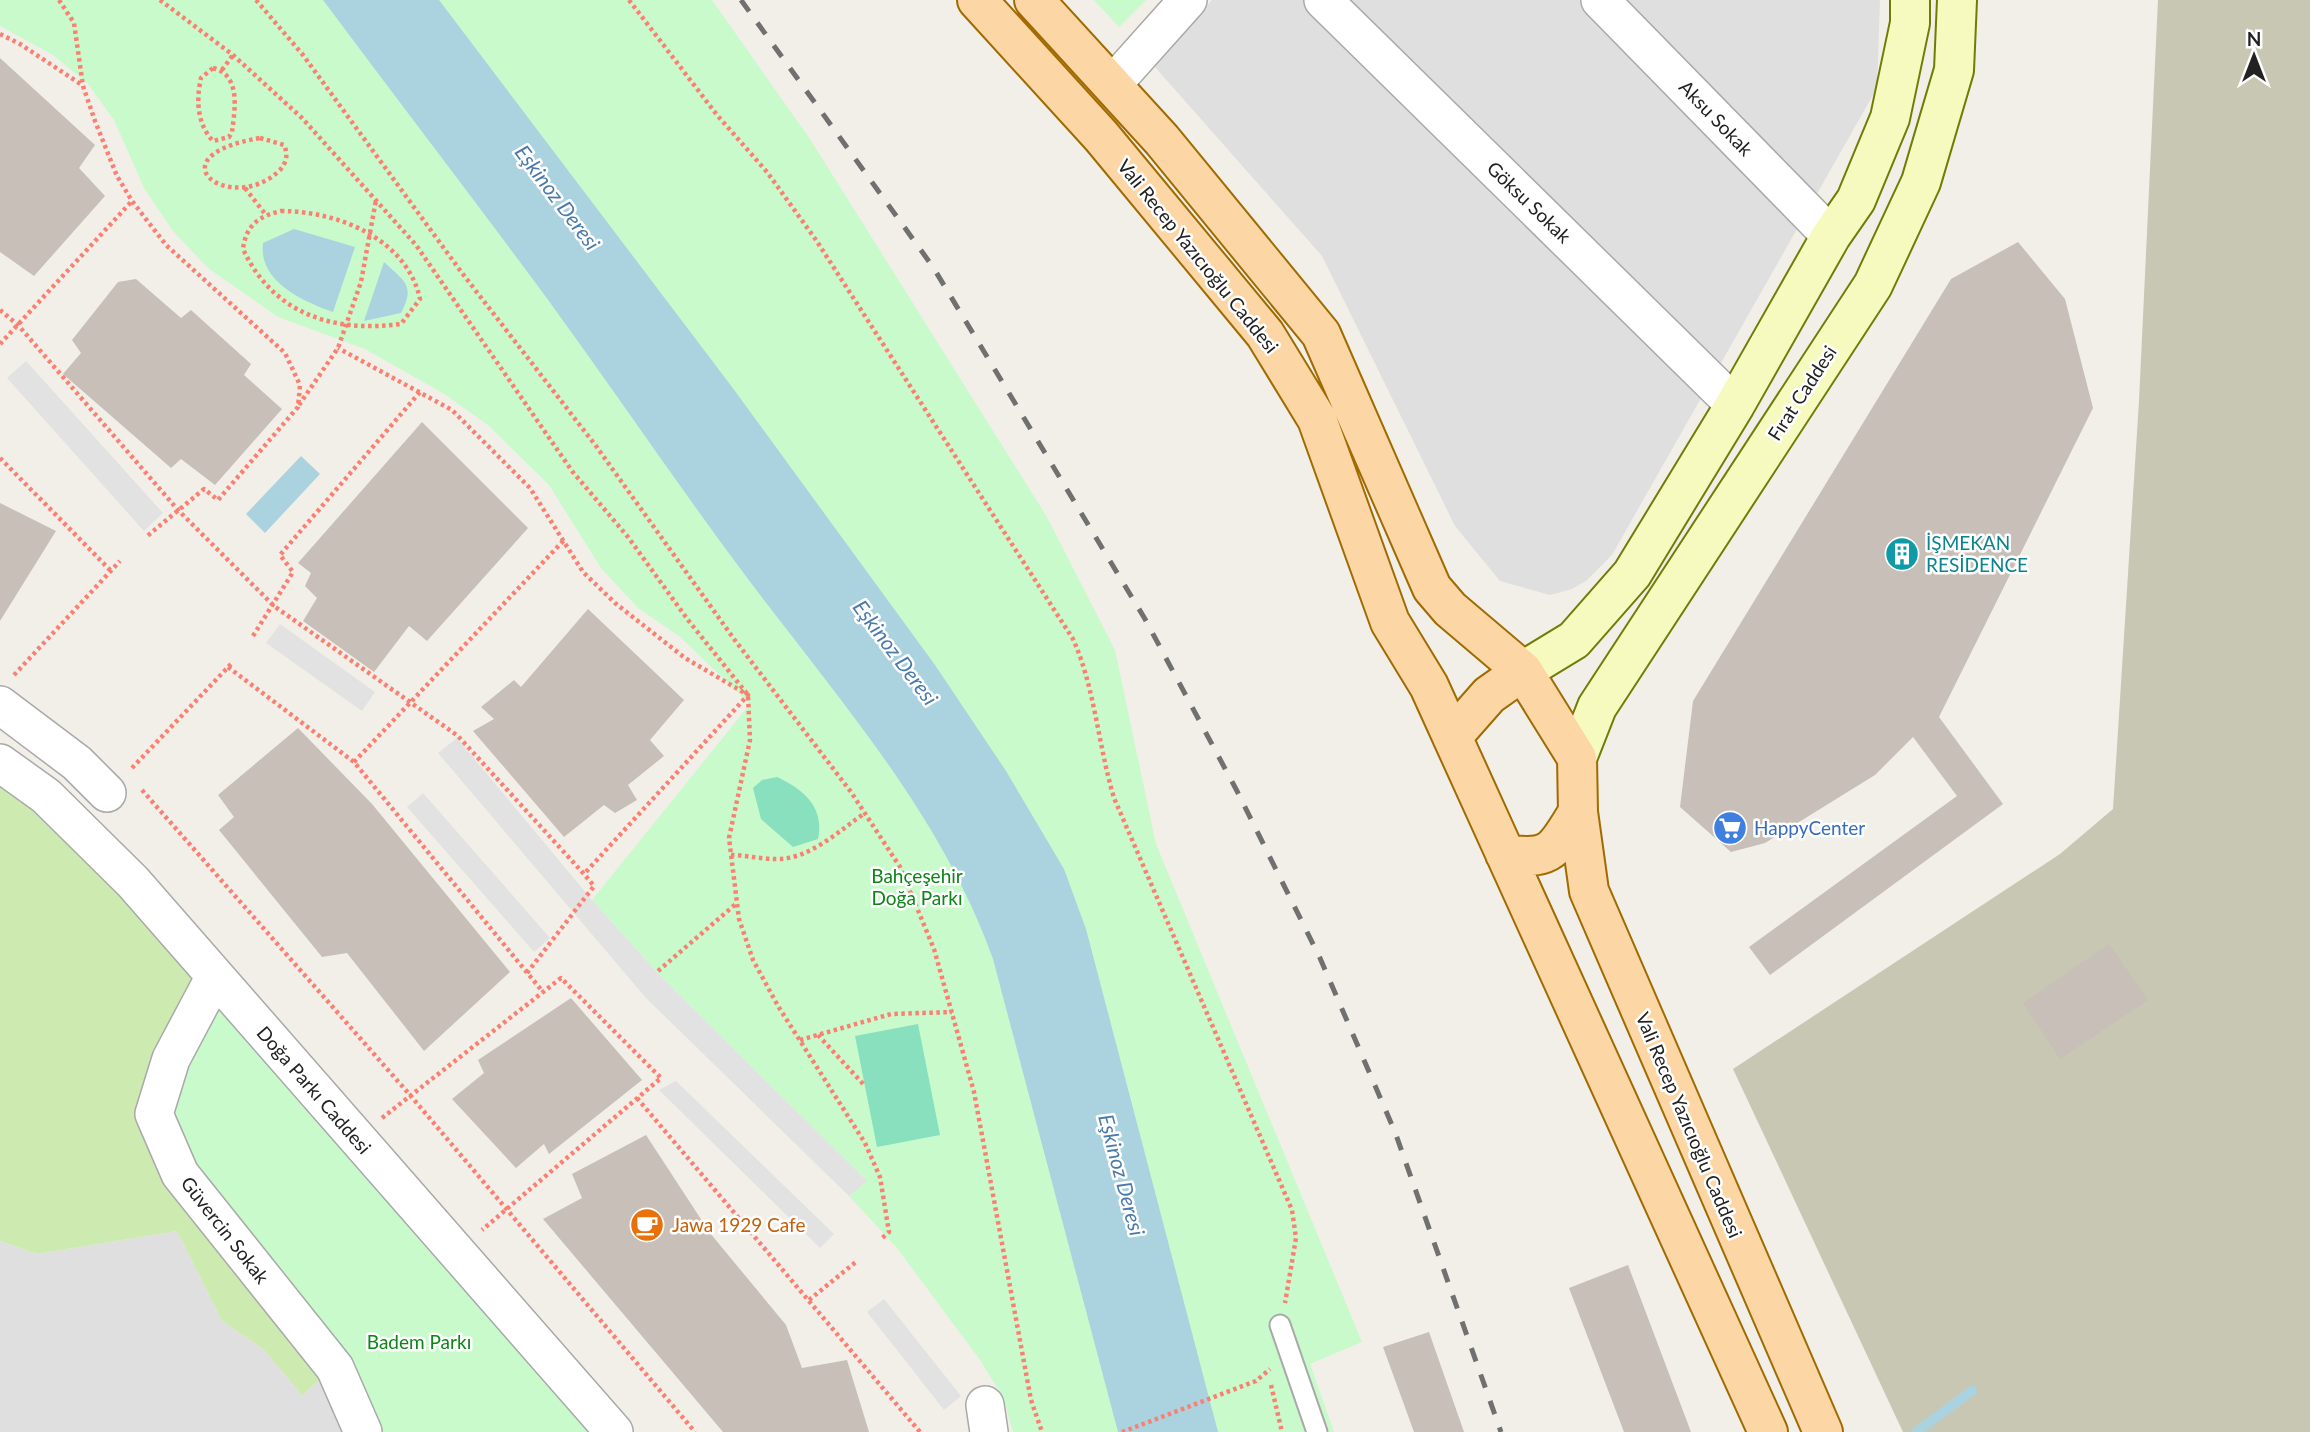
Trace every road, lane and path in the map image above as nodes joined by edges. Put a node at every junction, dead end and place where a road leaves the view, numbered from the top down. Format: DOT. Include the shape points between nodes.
graph roads {
  1 [pos="59,0"];
  2 [pos="160,0"];
  3 [pos="256,0"];
  4 [pos="629,0"];
  5 [pos="977,0"];
  6 [pos="1034,0"];
  7 [pos="1188,0"];
  8 [pos="1323,0"];
  9 [pos="1600,0"];
  10 [pos="1910,0"];
  11 [pos="1957,0"];
  12 [pos="0,34"];
  13 [pos="233,55"];
  14 [pos="222,70"];
  15 [pos="1112,85"];
  16 [pos="83,86"];
  17 [pos="221,141"];
  18 [pos="224,148"];
  19 [pos="244,188"];
  20 [pos="376,199"];
  21 [pos="132,201"];
  22 [pos="266,215"];
  23 [pos="372,234"];
  24 [pos="1831,236"];
  25 [pos="0,310"];
  26 [pos="18,325"];
  27 [pos="345,326"];
  28 [pos="0,344"];
  29 [pos="338,348"];
  30 [pos="420,392"];
  31 [pos="1735,405"];
  32 [pos="298,407"];
  33 [pos="0,458"];
  34 [pos="178,510"];
  35 [pos="146,537"];
  36 [pos="565,539"];
  37 [pos="120,561"];
  38 [pos="111,571"];
  39 [pos="274,606"];
  40 [pos="253,636"];
  41 [pos="232,663"];
  42 [pos="228,667"];
  43 [pos="1523,671"];
  44 [pos="3,694"];
  45 [pos="748,695"];
  46 [pos="410,704"];
  47 [pos="1452,737"];
  48 [pos="1577,758"];
  49 [pos="354,762"];
  50 [pos="0,763"];
  51 [pos="117,783"];
  52 [pos="1578,812"];
  53 [pos="865,813"];
  54 [pos="1505,854"];
  55 [pos="731,855"];
  56 [pos="584,874"];
  57 [pos="737,903"];
  58 [pos="658,971"];
  59 [pos="527,974"];
  60 [pos="215,976"];
  61 [pos="542,992"];
  62 [pos="952,1012"];
  63 [pos="607,1014"];
  64 [pos="601,1019"];
  65 [pos="818,1035"];
  66 [pos="800,1040"];
  67 [pos="865,1086"];
  68 [pos="410,1095"];
  69 [pos="638,1098"];
  70 [pos="356,1138"];
  71 [pos="506,1210"];
  72 [pos="880,1240"];
  73 [pos="456,1252"];
  74 [pos="857,1261"];
  75 [pos="809,1300"];
  76 [pos="1280,1325"];
  77 [pos="1269,1372"];
  78 [pos="363,1432"];
  79 [pos="614,1432"];
  80 [pos="695,1432"];
  81 [pos="920,1432"];
  82 [pos="1042,1432"];
  83 [pos="1122,1432"];
  84 [pos="1282,1432"];
  85 [pos="1317,1432"];
  86 [pos="1769,1432"];
  87 [pos="1823,1432"];
  1 -- 16 [label="path" via="74,23"];
  2 -- 13 [label="path"];
  3 -- 53 [label="path" via="303,55 596,446"];
  4 -- 76 [label="path" via="816,240 1073,639 1086,668 1114,798 1292,1210 1296,1238"];
  5 -- 47 [label="main road, Vali Recep Yazıcıoğlu Caddesi" via="1101,136 1265,334 1317,419 1390,622 1429,686"];
  6 -- 15 [label="main road"];
  7 -- 15 [label="street"];
  8 -- 31 [label="street, Göksu Sokak"];
  9 -- 24 [label="street, Aksu Sokak"];
  10 -- 24 [label="main road" via="1910,23 1890,118 1856,200"];
  11 -- 48 [label="main road, Fırat Caddesi" via="1954,70 1921,182 1872,285 1598,707"];
  12 -- 16 [label="path"];
  13 -- 14 [label="path"];
  13 -- 20 [label="path" via="302,118"];
  14 -- 17 [label="path" via="230,78 234,107 232,132"];
  14 -- 17 [label="path" via="206,71 198,90 206,135"];
  15 -- 43 [label="main road" via="1321,334 1432,588"];
  16 -- 21 [label="path" via="117,176"];
  17 -- 18 [label="path"];
  18 -- 19 [label="path" via="205,159 206,179"];
  18 -- 19 [label="path" via="260,138 284,145 284,165 274,175"];
  19 -- 22 [label="path"];
  20 -- 23 [label="path"];
  20 -- 45 [label="path" via="447,286 572,471"];
  21 -- 26 [label="path"];
  21 -- 32 [label="path" via="183,262 285,354 300,385"];
  22 -- 23 [label="path" via="296,211"];
  22 -- 27 [label="path" via="255,221 244,239 251,267 292,308"];
  23 -- 27 [label="path"];
  23 -- 27 [label="path" via="415,278 420,299 401,324"];
  24 -- 31 [label="main road"];
  25 -- 26 [label="path"];
  26 -- 28 [label="path"];
  26 -- 34 [label="path"];
  27 -- 29 [label="path"];
  29 -- 30 [label="path"];
  29 -- 32 [label="path"];
  30 -- 36 [label="path" via="452,410 521,479"];
  30 -- 39 [label="path" via="280,555 293,572"];
  31 -- 43 [label="main road" via="1632,575 1574,640"];
  32 -- 34 [label="path" via="218,500 204,489"];
  33 -- 38 [label="path"];
  34 -- 35 [label="path"];
  34 -- 39 [label="path"];
  36 -- 45 [label="path" via="583,572 615,603 685,659"];
  36 -- 46 [label="path"];
  37 -- 38 [label="path"];
  38 -- 44 [label="path"];
  39 -- 40 [label="path"];
  39 -- 46 [label="path"];
  41 -- 42 [label="path"];
  42 -- 49 [label="path"];
  42 -- 51 [label="path"];
  43 -- 47 [label="main road" via="1489,695"];
  43 -- 48 [label="main road"];
  44 -- 51 [label="street" via="77,763"];
  45 -- 55 [label="path" via="750,740 729,838"];
  45 -- 56 [label="path"];
  46 -- 49 [label="path"];
  46 -- 56 [label="path" via="458,736"];
  47 -- 54 [label="main road, Vali Recep Yazıcıoğlu Caddesi"];
  48 -- 52 [label="main road, Vali Recep Yazıcıoğlu Caddesi"];
  49 -- 59 [label="path"];
  50 -- 60 [label="street, Doğa Parkı Caddesi" via="46,796 133,882"];
  51 -- 68 [label="path"];
  52 -- 54 [label="main road" via="1556,847 1536,858"];
  52 -- 87 [label="main road, Vali Recep Yazıcıoğlu Caddesi" via="1589,891"];
  53 -- 55 [label="path" via="801,853 776,860"];
  53 -- 62 [label="path" via="904,877 934,949"];
  54 -- 86 [label="main road"];
  55 -- 57 [label="path"];
  56 -- 59 [label="path" via="594,886"];
  57 -- 58 [label="path"];
  57 -- 66 [label="path" via="753,960"];
  59 -- 61 [label="path"];
  60 -- 70 [label="street, Doğa Parkı Caddesi"];
  60 -- 78 [label="street, Güvercin Sokak" via="171,1059 154,1114 180,1174 335,1368"];
  61 -- 64 [label="path" via="561,978"];
  61 -- 68 [label="path"];
  62 -- 65 [label="path" via="891,1014"];
  62 -- 82 [label="path" via="974,1092 1031,1400"];
  63 -- 64 [label="path"];
  64 -- 69 [label="path" via="661,1078"];
  65 -- 66 [label="path"];
  65 -- 67 [label="path"];
  66 -- 72 [label="path" via="865,1143 880,1177 889,1232"];
  68 -- 70 [label="path"];
  68 -- 71 [label="path"];
  69 -- 71 [label="path"];
  69 -- 75 [label="path"];
  70 -- 73 [label="street, Doğa Parkı Caddesi"];
  71 -- 73 [label="path"];
  71 -- 80 [label="path"];
  73 -- 79 [label="street, Doğa Parkı Caddesi"];
  74 -- 75 [label="path"];
  75 -- 81 [label="path"];
  76 -- 77 [label="path"];
  76 -- 85 [label="lane"];
  77 -- 83 [label="path"];
  77 -- 84 [label="path"];
}
